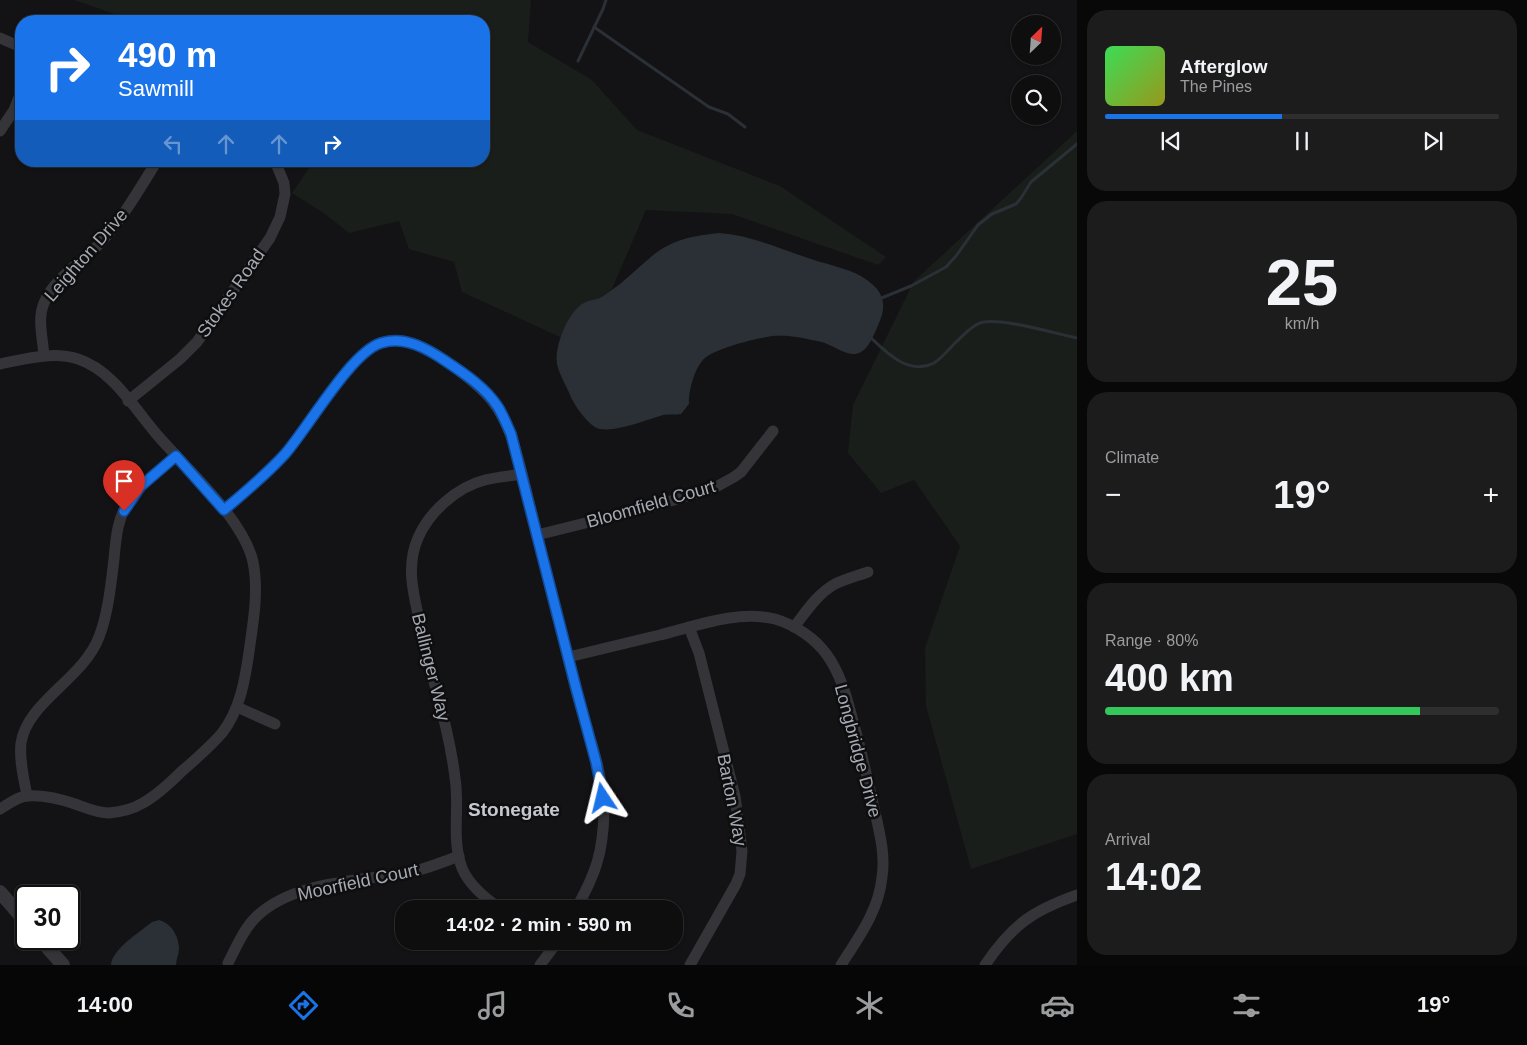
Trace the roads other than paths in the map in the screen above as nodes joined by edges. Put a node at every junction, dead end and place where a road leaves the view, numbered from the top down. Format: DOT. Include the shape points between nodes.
graph roads {
  1 [pos="0,38"];
  2 [pos="15,44"];
  3 [pos="15,107"];
  4 [pos="0,131"];
  5 [pos="153,167"];
  6 [pos="277,167"];
  7 [pos="44,356"];
  8 [pos="0,364"];
  9 [pos="128,400"];
  10 [pos="773,431"];
  11 [pos="176,456"];
  12 [pos="522,474"];
  13 [pos="224,510"];
  14 [pos="538,535"];
  15 [pos="868,572"];
  16 [pos="689,626"];
  17 [pos="794,628"];
  18 [pos="568,657"];
  19 [pos="237,707"];
  20 [pos="275,724"];
  21 [pos="26,796"];
  22 [pos="0,809"];
  23 [pos="459,856"];
  24 [pos="0,892"];
  25 [pos="1077,895"];
  26 [pos="489,900"];
  27 [pos="581,900"];
  28 [pos="15,909"];
  29 [pos="50,950"];
  30 [pos="550,950"];
  31 [pos="228,963"];
  32 [pos="63,965"];
  33 [pos="540,965"];
  34 [pos="690,965"];
  35 [pos="841,965"];
  36 [pos="985,965"];
  1 -- 2 [label="street"];
  3 -- 4 [label="street"];
  5 -- 7 [label="street, Leighton Drive" via="109,233 48,294 40,313"];
  6 -- 9 [label="street, Stokes Road" via="285,194 280,217 270,238 197,342"];
  7 -- 8 [label="street"];
  7 -- 9 [label="street" via="64,356 90,364"];
  9 -- 11 [label="street"];
  10 -- 14 [label="street, Bloomfield Court" via="741,472 716,487"];
  11 -- 13 [label="street"];
  11 -- 21 [label="street" via="141,486 124,511 116,532 103,625 94,648 79,669 36,712 24,732 21,753"];
  12 -- 13 [label="street" via="511,434 489,395 438,355 415,344 391,340 368,349 360,357 284,456"];
  12 -- 14 [label="street"];
  12 -- 23 [label="street, Ballinger Way" via="484,480 451,498 428,520 411,558 412,589 456,779"];
  13 -- 19 [label="street" via="249,547 255,575 252,631"];
  14 -- 18 [label="street"];
  15 -- 17 [label="street" via="827,589"];
  16 -- 17 [label="street, Longbridge Drive" via="740,617 764,617"];
  16 -- 18 [label="street, Longbridge Drive"];
  16 -- 34 [label="street, Barton Way" via="699,653 735,796 742,852 736,884"];
  17 -- 35 [label="street, Longbridge Drive" via="819,645 839,678 863,760 881,840 883,875 876,903"];
  18 -- 27 [label="street" via="596,762 604,810 599,860"];
  19 -- 20 [label="street"];
  19 -- 21 [label="street" via="222,733 198,758 142,804 108,813 63,801"];
  21 -- 22 [label="street"];
  23 -- 26 [label="street, Ballinger Way" via="471,882"];
  23 -- 31 [label="street, Moorfield Court" via="419,870 316,888 280,900 250,925"];
  24 -- 28 [label="street"];
  25 -- 36 [label="street" via="1045,908 1021,923 1001,942"];
  29 -- 32 [label="street"];
  30 -- 33 [label="street"];
}
